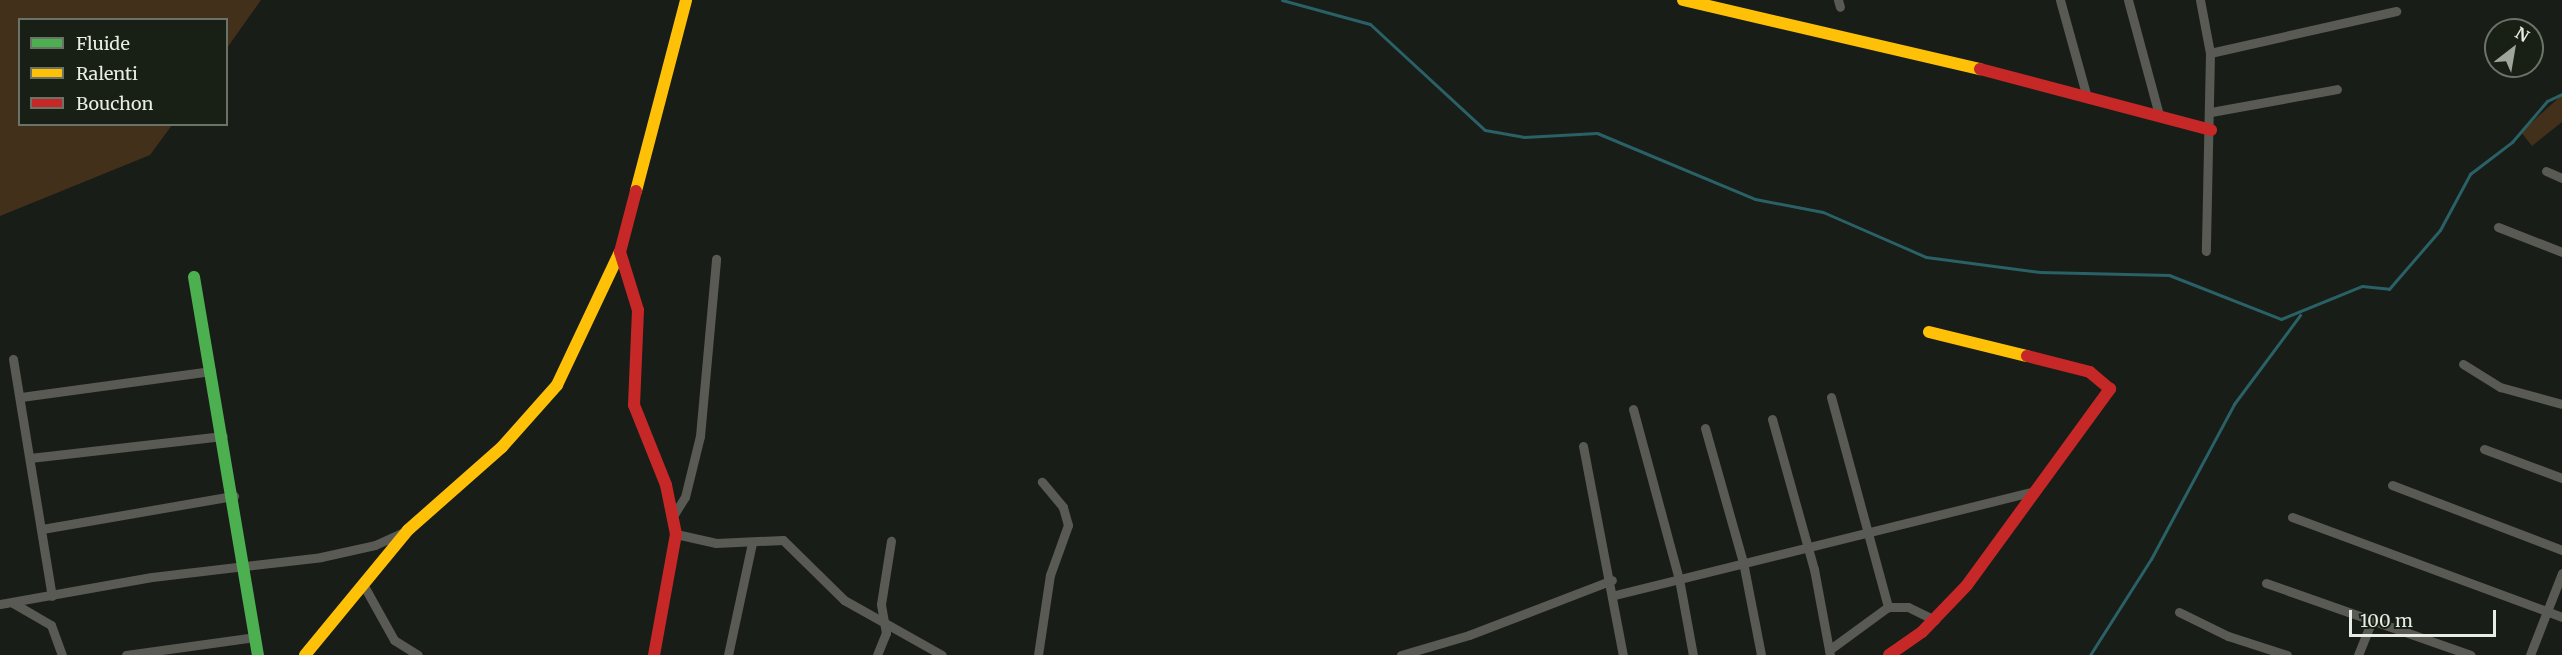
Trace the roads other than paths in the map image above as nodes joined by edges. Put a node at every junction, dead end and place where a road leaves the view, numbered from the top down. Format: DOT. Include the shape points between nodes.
graph roads {
  1 [pos="686,0"];
  2 [pos="1683,0"];
  3 [pos="2060,0"];
  4 [pos="2128,0"];
  5 [pos="2200,0"];
  6 [pos="2396,11"];
  7 [pos="2211,53"];
  8 [pos="2337,89"];
  9 [pos="2086,94"];
  10 [pos="2211,112"];
  11 [pos="2159,115"];
  12 [pos="2211,130"];
  13 [pos="2546,171"];
  14 [pos="2562,177"];
  15 [pos="2498,227"];
  16 [pos="2206,251"];
  17 [pos="620,252"];
  18 [pos="2562,252"];
  19 [pos="716,259"];
  20 [pos="194,277"];
  21 [pos="1929,332"];
  22 [pos="13,359"];
  23 [pos="2463,364"];
  24 [pos="211,371"];
  25 [pos="21,397"];
  26 [pos="1832,397"];
  27 [pos="2562,404"];
  28 [pos="1633,408"];
  29 [pos="1772,419"];
  30 [pos="1705,428"];
  31 [pos="223,436"];
  32 [pos="1583,446"];
  33 [pos="2484,448"];
  34 [pos="30,458"];
  35 [pos="2562,478"];
  36 [pos="1042,482"];
  37 [pos="2392,485"];
  38 [pos="2035,491"];
  39 [pos="234,496"];
  40 [pos="673,516"];
  41 [pos="2292,517"];
  42 [pos="42,529"];
  43 [pos="408,530"];
  44 [pos="1866,531"];
  45 [pos="676,534"];
  46 [pos="891,541"];
  47 [pos="752,543"];
  48 [pos="1807,545"];
  49 [pos="2562,550"];
  50 [pos="1743,562"];
  51 [pos="244,567"];
  52 [pos="2562,573"];
  53 [pos="1679,579"];
  54 [pos="1612,580"];
  55 [pos="2266,583"];
  56 [pos="364,586"];
  57 [pos="1615,595"];
  58 [pos="52,596"];
  59 [pos="13,603"];
  60 [pos="0,604"];
  61 [pos="1888,607"];
  62 [pos="2179,612"];
  63 [pos="2547,612"];
  64 [pos="2562,617"];
  65 [pos="883,618"];
  66 [pos="1935,620"];
  67 [pos="2372,620"];
  68 [pos="256,637"];
  69 [pos="1830,653"];
  70 [pos="62,655"];
  71 [pos="126,655"];
  72 [pos="258,655"];
  73 [pos="305,655"];
  74 [pos="418,655"];
  75 [pos="654,655"];
  76 [pos="728,655"];
  77 [pos="877,655"];
  78 [pos="942,655"];
  79 [pos="1038,655"];
  80 [pos="1401,655"];
  81 [pos="1623,655"];
  82 [pos="1693,655"];
  83 [pos="1761,655"];
  84 [pos="1889,655"];
  85 [pos="2288,655"];
  86 [pos="2358,655"];
  87 [pos="2471,655"];
  88 [pos="2530,655"];
  1 -- 17 [label="street"];
  2 -- 9 [label="street"];
  3 -- 9 [label="street"];
  4 -- 11 [label="street"];
  5 -- 7 [label="street"];
  6 -- 7 [label="street"];
  7 -- 10 [label="street"];
  8 -- 10 [label="street"];
  9 -- 11 [label="street"];
  10 -- 12 [label="street"];
  11 -- 12 [label="street"];
  12 -- 16 [label="street"];
  13 -- 14 [label="street"];
  15 -- 18 [label="street"];
  17 -- 40 [label="street" via="638,310 634,405"];
  17 -- 43 [label="street" via="557,385 502,447"];
  19 -- 40 [label="street" via="700,436 685,497"];
  20 -- 24 [label="street"];
  21 -- 38 [label="street" via="2090,372 2108,384 2109,396"];
  22 -- 25 [label="street"];
  23 -- 27 [label="street" via="2500,387"];
  24 -- 25 [label="street"];
  24 -- 31 [label="street"];
  25 -- 34 [label="street"];
  26 -- 44 [label="street"];
  28 -- 53 [label="street"];
  29 -- 48 [label="street"];
  30 -- 50 [label="street"];
  31 -- 34 [label="street"];
  31 -- 39 [label="street"];
  32 -- 54 [label="street"];
  33 -- 35 [label="street"];
  34 -- 42 [label="street"];
  36 -- 79 [label="street" via="1063,507 1068,525 1050,575"];
  37 -- 49 [label="street"];
  38 -- 44 [label="street"];
  38 -- 66 [label="street"];
  39 -- 42 [label="street"];
  39 -- 51 [label="street"];
  40 -- 45 [label="street"];
  41 -- 63 [label="street"];
  42 -- 58 [label="street"];
  43 -- 51 [label="street" via="375,545"];
  43 -- 56 [label="street"];
  44 -- 48 [label="street"];
  44 -- 61 [label="street"];
  45 -- 47 [label="street" via="716,543"];
  45 -- 75 [label="street"];
  46 -- 65 [label="street"];
  47 -- 65 [label="street" via="783,540 844,600"];
  47 -- 76 [label="street"];
  48 -- 50 [label="street"];
  48 -- 69 [label="street"];
  50 -- 53 [label="street"];
  50 -- 83 [label="street"];
  51 -- 58 [label="street"];
  51 -- 68 [label="street"];
  52 -- 63 [label="street"];
  53 -- 57 [label="street"];
  53 -- 82 [label="street"];
  54 -- 57 [label="street"];
  54 -- 80 [label="street" via="1469,635"];
  55 -- 67 [label="street"];
  56 -- 73 [label="street"];
  56 -- 74 [label="street" via="394,640"];
  57 -- 81 [label="street"];
  58 -- 59 [label="street"];
  59 -- 60 [label="street"];
  59 -- 70 [label="street" via="51,625"];
  61 -- 66 [label="street" via="1908,607"];
  61 -- 69 [label="street"];
  62 -- 85 [label="street"];
  63 -- 64 [label="street"];
  63 -- 88 [label="street"];
  65 -- 77 [label="street" via="886,633"];
  65 -- 78 [label="street"];
  66 -- 84 [label="street"];
  67 -- 86 [label="street"];
  67 -- 87 [label="street"];
  68 -- 71 [label="street"];
  68 -- 72 [label="street"];
}
